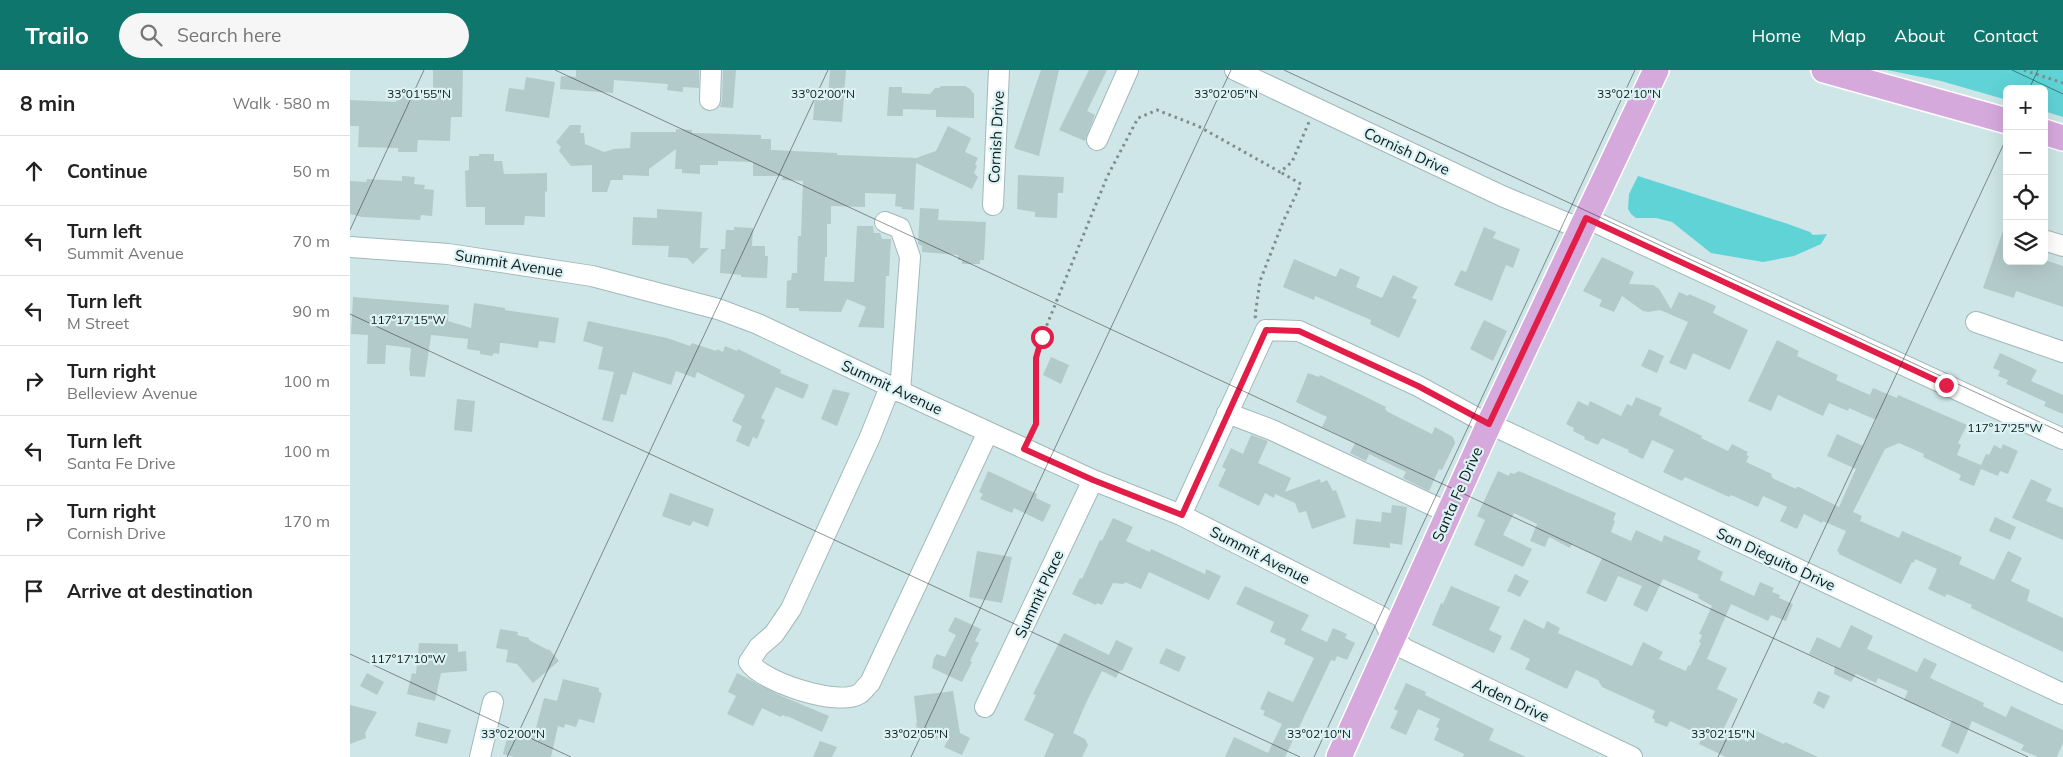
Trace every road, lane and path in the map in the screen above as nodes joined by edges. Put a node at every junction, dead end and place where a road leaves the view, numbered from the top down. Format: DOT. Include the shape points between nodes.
graph roads {
  1 [pos="711,70"];
  2 [pos="999,70"];
  3 [pos="1128,70"];
  4 [pos="1235,70"];
  5 [pos="1656,70"];
  6 [pos="1824,70"];
  7 [pos="2024,70"];
  8 [pos="2063,83"];
  9 [pos="710,100"];
  10 [pos="1313,107"];
  11 [pos="2003,120"];
  12 [pos="2048,133"];
  13 [pos="2063,138"];
  14 [pos="1097,140"];
  15 [pos="1280,172"];
  16 [pos="993,205"];
  17 [pos="885,222"];
  18 [pos="1584,223"];
  19 [pos="350,247"];
  20 [pos="1976,322"];
  21 [pos="1266,330"];
  22 [pos="2063,352"];
  23 [pos="891,394"];
  24 [pos="1227,413"];
  25 [pos="1489,424"];
  26 [pos="988,432"];
  27 [pos="2063,439"];
  28 [pos="1024,449"];
  29 [pos="1093,480"];
  30 [pos="1449,513"];
  31 [pos="1182,515"];
  32 [pos="1392,638"];
  33 [pos="2063,694"];
  34 [pos="493,702"];
  35 [pos="985,707"];
  36 [pos="480,757"];
  37 [pos="1338,757"];
  38 [pos="1632,757"];
  1 -- 9 [label="street"];
  2 -- 16 [label="street, Cornish Drive"];
  3 -- 14 [label="street"];
  4 -- 10 [label="street, Cornish Drive"];
  5 -- 18 [label="main road, Santa Fe Drive"];
  6 -- 11 [label="main road"];
  7 -- 8 [label="path"];
  10 -- 15 [label="path" via="1292,162"];
  10 -- 18 [label="street, Cornish Drive" via="1502,196"];
  12 -- 13 [label="main road"];
  15 -- 21 [label="path" via="1301,184 1260,281 1254,316"];
  15 -- 28 [label="path" via="1198,126 1157,110 1138,118 1107,177 1042,337 1036,358 1036,424"];
  17 -- 23 [label="street" via="900,228 910,257"];
  18 -- 25 [label="main road, Santa Fe Drive"];
  18 -- 27 [label="street, Cornish Drive"];
  19 -- 23 [label="street, Summit Avenue" via="448,254 592,276 718,309 758,324"];
  20 -- 22 [label="street"];
  21 -- 24 [label="street"];
  21 -- 25 [label="street, San Dieguito Drive" via="1299,331 1418,386"];
  23 -- 26 [label="street, Summit Avenue"];
  23 -- 26 [label="street" via="791,609 774,634 748,662 763,676 780,684 833,698 858,695 870,683"];
  24 -- 30 [label="street" via="1272,430"];
  24 -- 31 [label="street"];
  25 -- 30 [label="main road, Santa Fe Drive"];
  25 -- 33 [label="street, San Dieguito Drive"];
  26 -- 28 [label="street, Summit Avenue"];
  28 -- 29 [label="street, Summit Avenue"];
  29 -- 31 [label="street, Summit Avenue"];
  29 -- 35 [label="street, Summit Place"];
  30 -- 32 [label="main road, Santa Fe Drive"];
  31 -- 32 [label="street, Summit Avenue" via="1382,617"];
  32 -- 37 [label="main road, Santa Fe Drive"];
  32 -- 38 [label="street, Arden Drive" via="1410,652"];
  34 -- 36 [label="street"];
}
